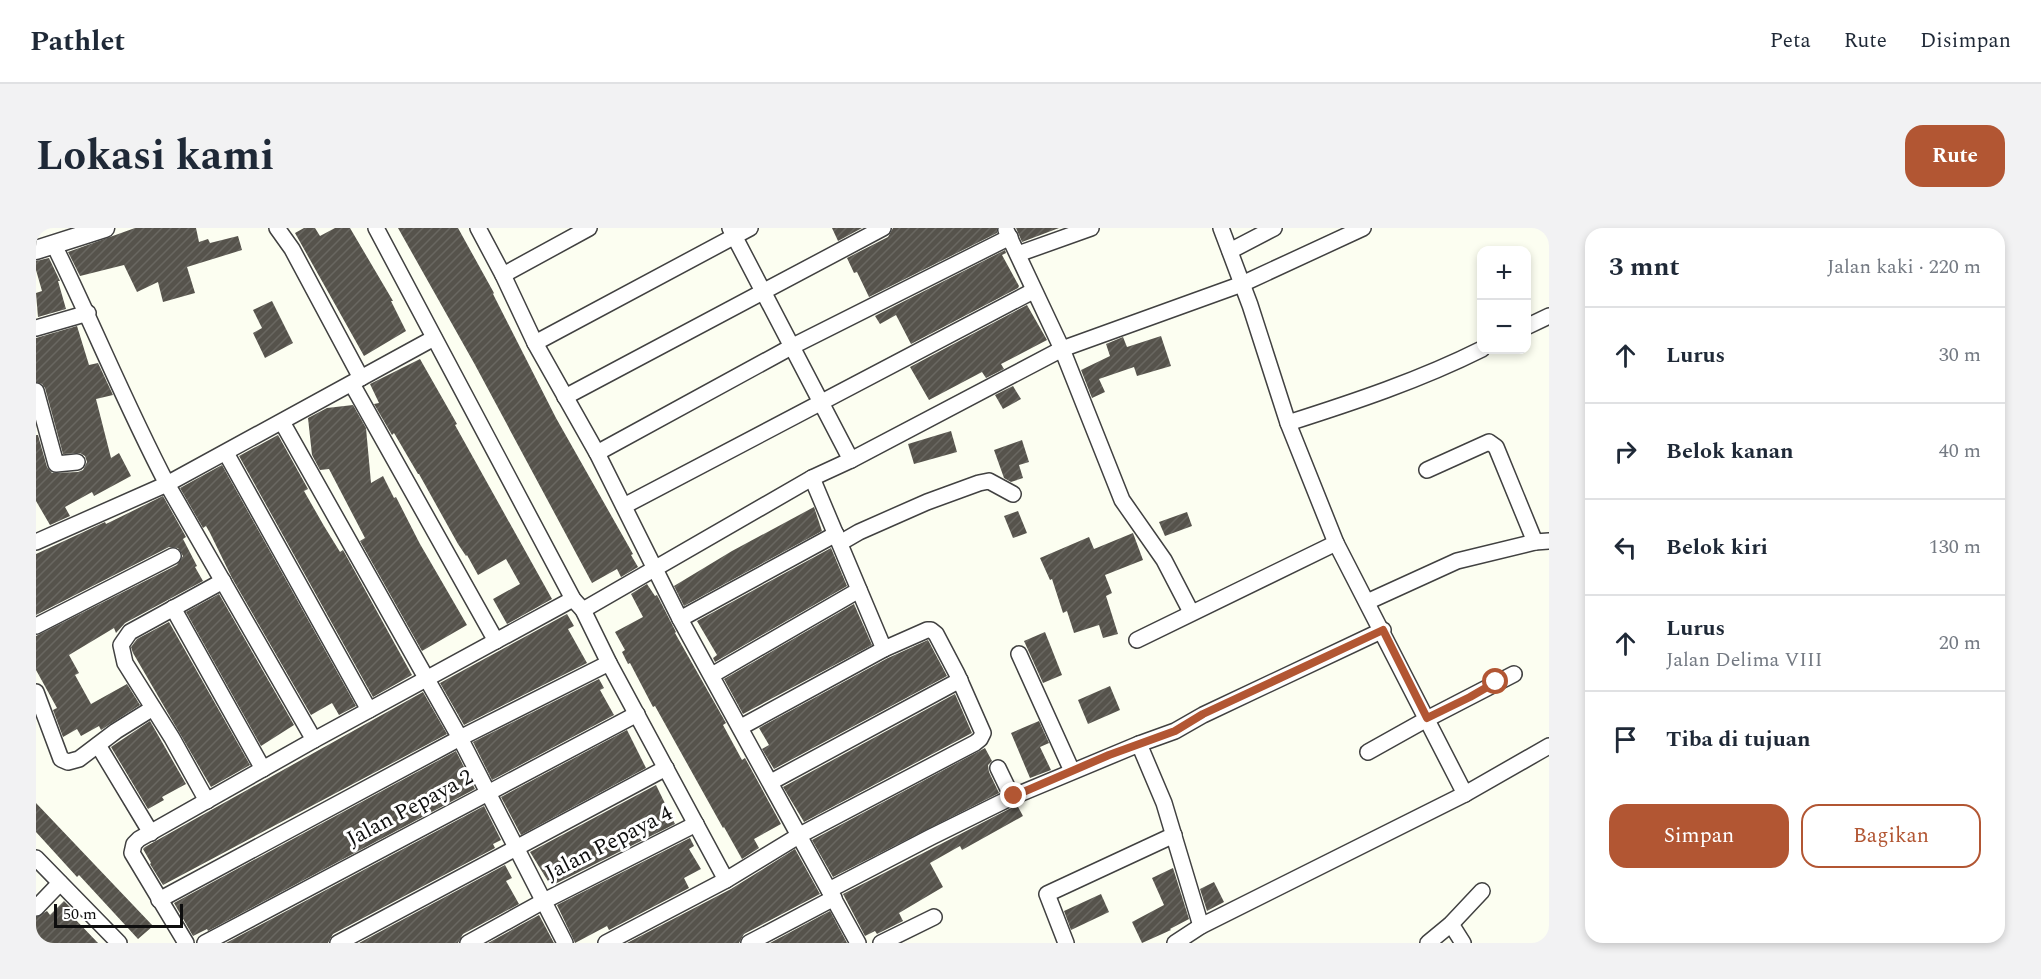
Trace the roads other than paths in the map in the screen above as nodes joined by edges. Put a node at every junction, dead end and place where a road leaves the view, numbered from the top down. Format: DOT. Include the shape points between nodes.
graph roads {
  1 [pos="105,228"];
  2 [pos="277,228"];
  3 [pos="376,228"];
  4 [pos="478,228"];
  5 [pos="589,228"];
  6 [pos="750,228"];
  7 [pos="884,228"];
  8 [pos="1091,228"];
  9 [pos="1221,228"];
  10 [pos="1274,228"];
  11 [pos="1363,228"];
  12 [pos="732,232"];
  13 [pos="1008,233"];
  14 [pos="54,245"];
  15 [pos="36,250"];
  16 [pos="1230,251"];
  17 [pos="1018,254"];
  18 [pos="503,274"];
  19 [pos="1242,284"];
  20 [pos="1033,291"];
  21 [pos="765,293"];
  22 [pos="88,313"];
  23 [pos="1549,316"];
  24 [pos="1531,325"];
  25 [pos="36,328"];
  26 [pos="434,338"];
  27 [pos="535,343"];
  28 [pos="793,346"];
  29 [pos="1062,349"];
  30 [pos="1477,351"];
  31 [pos="357,381"];
  32 [pos="36,391"];
  33 [pos="565,397"];
  34 [pos="822,402"];
  35 [pos="282,422"];
  36 [pos="1288,423"];
  37 [pos="226,453"];
  38 [pos="597,453"];
  39 [pos="851,460"];
  40 [pos="77,462"];
  41 [pos="1427,470"];
  42 [pos="812,478"];
  43 [pos="167,484"];
  44 [pos="1013,494"];
  45 [pos="624,506"];
  46 [pos="38,537"];
  47 [pos="838,538"];
  48 [pos="1542,542"];
  49 [pos="1336,543"];
  50 [pos="173,556"];
  51 [pos="656,569"];
  52 [pos="223,581"];
  53 [pos="860,590"];
  54 [pos="1367,602"];
  55 [pos="578,605"];
  56 [pos="173,608"];
  57 [pos="1191,612"];
  58 [pos="680,619"];
  59 [pos="36,626"];
  60 [pos="1383,630"];
  61 [pos="1137,640"];
  62 [pos="496,641"];
  63 [pos="884,649"];
  64 [pos="1019,654"];
  65 [pos="609,663"];
  66 [pos="1514,674"];
  67 [pos="712,675"];
  68 [pos="427,679"];
  69 [pos="960,680"];
  70 [pos="36,692"];
  71 [pos="153,708"];
  72 [pos="369,710"];
  73 [pos="40,712"];
  74 [pos="636,714"];
  75 [pos="1427,718"];
  76 [pos="741,727"];
  77 [pos="460,738"];
  78 [pos="314,740"];
  79 [pos="1139,744"];
  80 [pos="98,746"];
  81 [pos="1549,746"];
  82 [pos="1368,752"];
  83 [pos="666,768"];
  84 [pos="998,768"];
  85 [pos="263,769"];
  86 [pos="1072,771"];
  87 [pos="771,782"];
  88 [pos="488,793"];
  89 [pos="1465,794"];
  90 [pos="1012,798"];
  91 [pos="207,801"];
  92 [pos="696,824"];
  93 [pos="151,833"];
  94 [pos="800,835"];
  95 [pos="1174,835"];
  96 [pos="516,849"];
  97 [pos="36,858"];
  98 [pos="726,880"];
  99 [pos="60,883"];
  100 [pos="1482,891"];
  101 [pos="831,894"];
  102 [pos="159,900"];
  103 [pos="542,902"];
  104 [pos="36,908"];
  105 [pos="934,917"];
  106 [pos="1451,924"];
  107 [pos="1201,926"];
  108 [pos="114,942"];
  109 [pos="186,943"];
  110 [pos="205,943"];
  111 [pos="338,943"];
  112 [pos="468,943"];
  113 [pos="565,943"];
  114 [pos="606,943"];
  115 [pos="749,943"];
  116 [pos="858,943"];
  117 [pos="881,943"];
  118 [pos="1066,943"];
  119 [pos="1177,943"];
  120 [pos="1428,943"];
  121 [pos="1463,943"];
  1 -- 14 [label="street"];
  2 -- 31 [label="street"];
  3 -- 26 [label="street"];
  4 -- 18 [label="street"];
  5 -- 18 [label="street"];
  6 -- 12 [label="street"];
  7 -- 21 [label="street"];
  8 -- 17 [label="street"];
  9 -- 16 [label="street"];
  10 -- 16 [label="street"];
  11 -- 19 [label="street"];
  12 -- 21 [label="street"];
  12 -- 27 [label="street"];
  13 -- 17 [label="street"];
  13 -- 28 [label="street"];
  14 -- 15 [label="street"];
  14 -- 22 [label="street"];
  16 -- 19 [label="street"];
  17 -- 20 [label="street"];
  18 -- 27 [label="street"];
  19 -- 29 [label="street"];
  19 -- 36 [label="street"];
  20 -- 29 [label="street"];
  20 -- 34 [label="street"];
  21 -- 28 [label="street"];
  21 -- 33 [label="street"];
  22 -- 25 [label="street"];
  22 -- 43 [label="street" via="141,435"];
  23 -- 24 [label="street"];
  26 -- 31 [label="street"];
  26 -- 55 [label="street"];
  27 -- 33 [label="street"];
  28 -- 34 [label="street"];
  28 -- 38 [label="street"];
  29 -- 39 [label="street"];
  29 -- 57 [label="street" via="1122,500 1164,560"];
  30 -- 36 [label="street" via="1347,405"];
  31 -- 35 [label="street"];
  31 -- 62 [label="street"];
  32 -- 40 [label="street" via="56,464"];
  33 -- 38 [label="street"];
  34 -- 39 [label="street"];
  34 -- 45 [label="street"];
  35 -- 37 [label="street"];
  35 -- 68 [label="street"];
  36 -- 49 [label="street"];
  37 -- 43 [label="street"];
  37 -- 72 [label="street"];
  38 -- 45 [label="street"];
  39 -- 42 [label="street"];
  41 -- 48 [label="street" via="1489,442 1493,444"];
  42 -- 47 [label="street"];
  42 -- 51 [label="street"];
  43 -- 46 [label="street"];
  43 -- 52 [label="street"];
  44 -- 47 [label="street" via="989,481 979,483"];
  45 -- 51 [label="street"];
  47 -- 53 [label="street"];
  47 -- 58 [label="street"];
  48 -- 54 [label="street" via="1457,561"];
  49 -- 54 [label="street"];
  49 -- 57 [label="street"];
  50 -- 59 [label="street"];
  51 -- 55 [label="street"];
  51 -- 58 [label="street"];
  52 -- 56 [label="street"];
  52 -- 78 [label="street"];
  53 -- 63 [label="street"];
  53 -- 67 [label="street"];
  54 -- 60 [label="street"];
  55 -- 62 [label="street"];
  55 -- 65 [label="street"];
  56 -- 71 [label="street" via="130,632 121,645 125,663"];
  56 -- 85 [label="street"];
  57 -- 61 [label="street"];
  58 -- 67 [label="street"];
  60 -- 75 [label="street"];
  60 -- 79 [label="street" via="1203,714 1175,731"];
  62 -- 68 [label="street"];
  63 -- 69 [label="street" via="931,630"];
  63 -- 76 [label="street"];
  64 -- 86 [label="street"];
  65 -- 74 [label="street"];
  65 -- 77 [label="street"];
  66 -- 75 [label="street"];
  67 -- 76 [label="street"];
  68 -- 72 [label="street"];
  68 -- 77 [label="street"];
  69 -- 87 [label="street"];
  69 -- 94 [label="street" via="982,733 980,739"];
  70 -- 73 [label="street"];
  71 -- 80 [label="street"];
  71 -- 91 [label="street"];
  72 -- 78 [label="street"];
  73 -- 80 [label="street" via="62,759 74,761"];
  74 -- 83 [label="street"];
  74 -- 88 [label="street, Jalan Pepaya 2"];
  75 -- 82 [label="street"];
  75 -- 89 [label="street"];
  76 -- 87 [label="street"];
  77 -- 88 [label="street"];
  77 -- 102 [label="street"];
  78 -- 85 [label="street"];
  79 -- 86 [label="street"];
  79 -- 95 [label="street"];
  80 -- 93 [label="street"];
  81 -- 89 [label="street"];
  83 -- 92 [label="street"];
  83 -- 96 [label="street"];
  84 -- 90 [label="street"];
  85 -- 91 [label="street"];
  86 -- 90 [label="street"];
  87 -- 94 [label="street"];
  88 -- 96 [label="street"];
  88 -- 110 [label="street, Jalan Pepaya 2"];
  89 -- 107 [label="street"];
  90 -- 101 [label="street" via="931,837"];
  91 -- 93 [label="street"];
  92 -- 98 [label="street"];
  92 -- 103 [label="street, Jalan Pepaya 4"];
  93 -- 102 [label="street" via="134,844 132,853"];
  94 -- 98 [label="street"];
  94 -- 101 [label="street"];
  95 -- 107 [label="street"];
  95 -- 118 [label="street" via="1047,894"];
  96 -- 103 [label="street"];
  96 -- 111 [label="street"];
  97 -- 99 [label="street"];
  98 -- 114 [label="street"];
  99 -- 104 [label="street"];
  99 -- 108 [label="street"];
  100 -- 106 [label="street"];
  101 -- 115 [label="street"];
  101 -- 116 [label="street"];
  102 -- 109 [label="street"];
  103 -- 112 [label="street, Jalan Pepaya 4"];
  103 -- 113 [label="street"];
  105 -- 117 [label="street"];
  106 -- 120 [label="street"];
  106 -- 121 [label="street"];
  107 -- 119 [label="street"];
}
